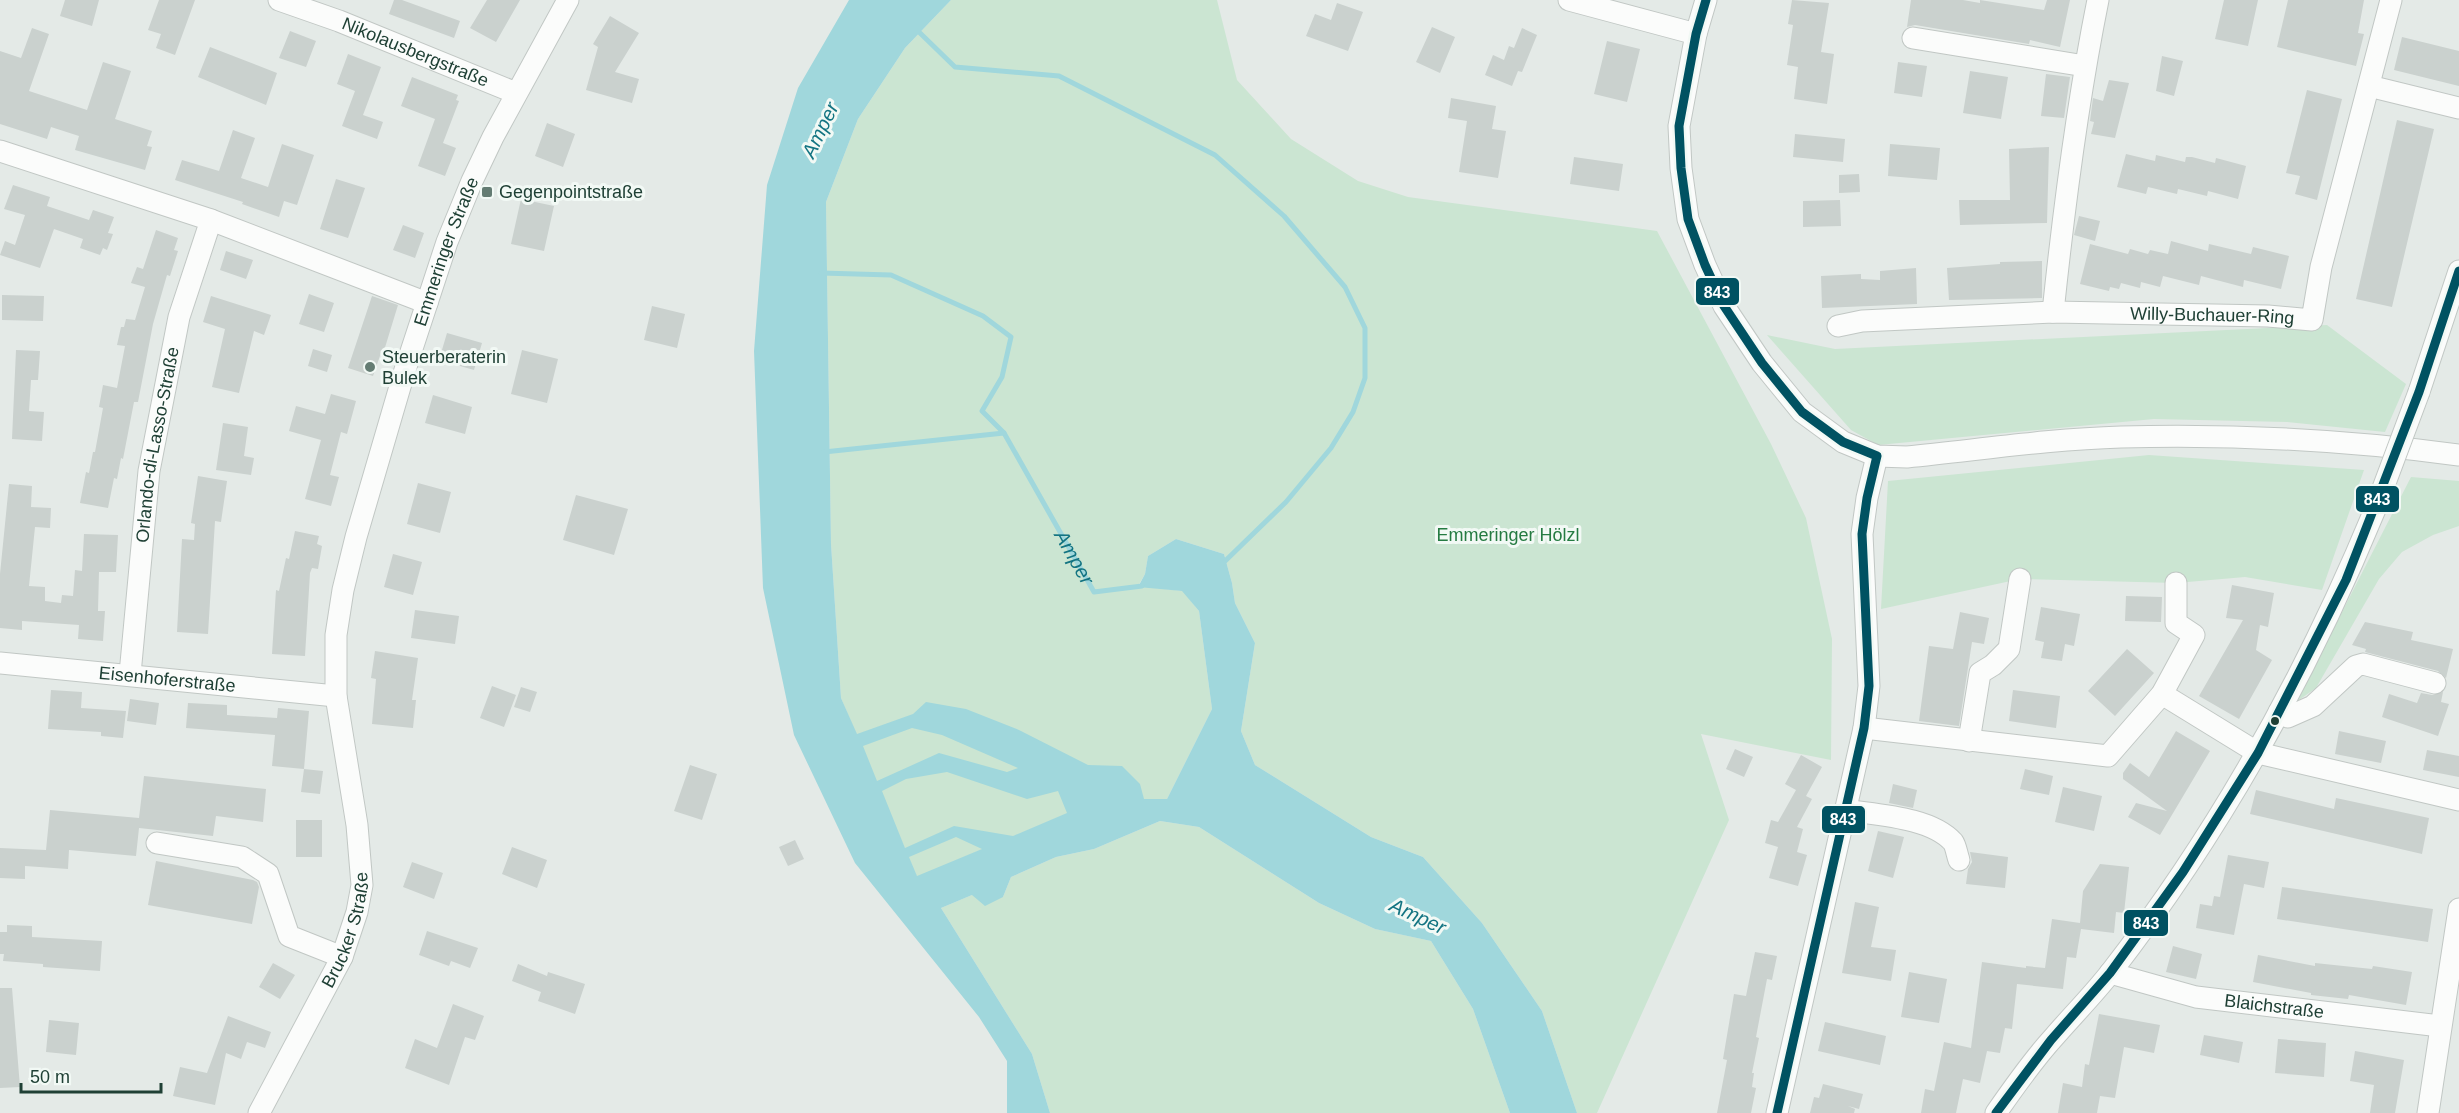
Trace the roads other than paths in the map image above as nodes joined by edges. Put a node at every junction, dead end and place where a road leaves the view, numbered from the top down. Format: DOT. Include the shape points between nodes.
graph roads {
  1 [pos="279,0"];
  2 [pos="568,0"];
  3 [pos="1569,0"];
  4 [pos="1706,0"];
  5 [pos="2098,0"];
  6 [pos="2391,0"];
  7 [pos="1696,34"];
  8 [pos="1913,38"];
  9 [pos="2085,66"];
  10 [pos="2369,86"];
  11 [pos="516,93"];
  12 [pos="2459,108"];
  13 [pos="0,151"];
  14 [pos="211,220"];
  15 [pos="2459,271"];
  16 [pos="427,303"];
  17 [pos="2053,312"];
  18 [pos="1838,326"];
  19 [pos="2459,455"];
  20 [pos="1877,456"];
  21 [pos="2020,579"];
  22 [pos="2176,583"];
  23 [pos="0,663"];
  24 [pos="130,674"];
  25 [pos="2435,683"];
  26 [pos="2162,694"];
  27 [pos="336,696"];
  28 [pos="2279,712"];
  29 [pos="1864,728"];
  30 [pos="341,730"];
  31 [pos="1969,741"];
  32 [pos="2258,753"];
  33 [pos="2459,800"];
  34 [pos="1846,810"];
  35 [pos="157,843"];
  36 [pos="1959,860"];
  37 [pos="2459,909"];
  38 [pos="342,957"];
  39 [pos="2110,973"];
  40 [pos="2440,1026"];
  41 [pos="260,1113"];
  42 [pos="1777,1113"];
  43 [pos="1996,1113"];
  44 [pos="2428,1113"];
  1 -- 11 [label="street, Nikolausbergstraße"];
  2 -- 11 [label="street, Emmeringer Straße"];
  3 -- 7 [label="street"];
  4 -- 7 [label="street"];
  5 -- 9 [label="street"];
  6 -- 10 [label="street, Willy-Buchauer-Ring"];
  7 -- 20 [label="street" via="1679,126 1688,219 1705,265 1724,306 1762,363 1802,412 1843,441"];
  8 -- 9 [label="street"];
  9 -- 17 [label="street" via="2064,202"];
  10 -- 12 [label="street"];
  10 -- 17 [label="street, Willy-Buchauer-Ring" via="2321,267 2312,320"];
  11 -- 16 [label="street, Emmeringer Straße" via="472,181"];
  13 -- 14 [label="street"];
  14 -- 16 [label="street"];
  14 -- 24 [label="street, Orlando-di-Lasso-Straße" via="179,317 149,471"];
  15 -- 28 [label="street, bridge" via="2376,507 2346,580"];
  16 -- 27 [label="street, Emmeringer Straße" via="343,590 336,635"];
  17 -- 18 [label="street, Willy-Buchauer-Ring" via="1862,321"];
  19 -- 20 [label="street" via="2296,439 2210,436 2119,437 1907,457"];
  20 -- 29 [label="street" via="1862,534 1869,686"];
  21 -- 31 [label="street" via="2009,649 1980,673"];
  22 -- 26 [label="street" via="2176,623 2194,635"];
  23 -- 24 [label="street, Eisenhoferstraße"];
  24 -- 27 [label="street, Eisenhoferstraße"];
  25 -- 28 [label="street" via="2363,664 2313,706 2288,717"];
  26 -- 31 [label="street" via="2108,756"];
  26 -- 32 [label="street"];
  27 -- 30 [label="street, Emmeringer Straße"];
  28 -- 32 [label="street"];
  29 -- 31 [label="street"];
  29 -- 34 [label="street"];
  30 -- 38 [label="street, Brucker Straße" via="357,825 362,885"];
  32 -- 33 [label="street"];
  32 -- 39 [label="street" via="2183,872"];
  34 -- 36 [label="street" via="1910,820 1936,831 1954,843"];
  34 -- 42 [label="street"];
  35 -- 38 [label="street" via="242,857 268,874 289,936"];
  37 -- 40 [label="street"];
  38 -- 41 [label="street, Brucker Straße"];
  39 -- 40 [label="street, Blaichstraße" via="2196,997"];
  39 -- 43 [label="street" via="2051,1040"];
  40 -- 44 [label="street"];
}
